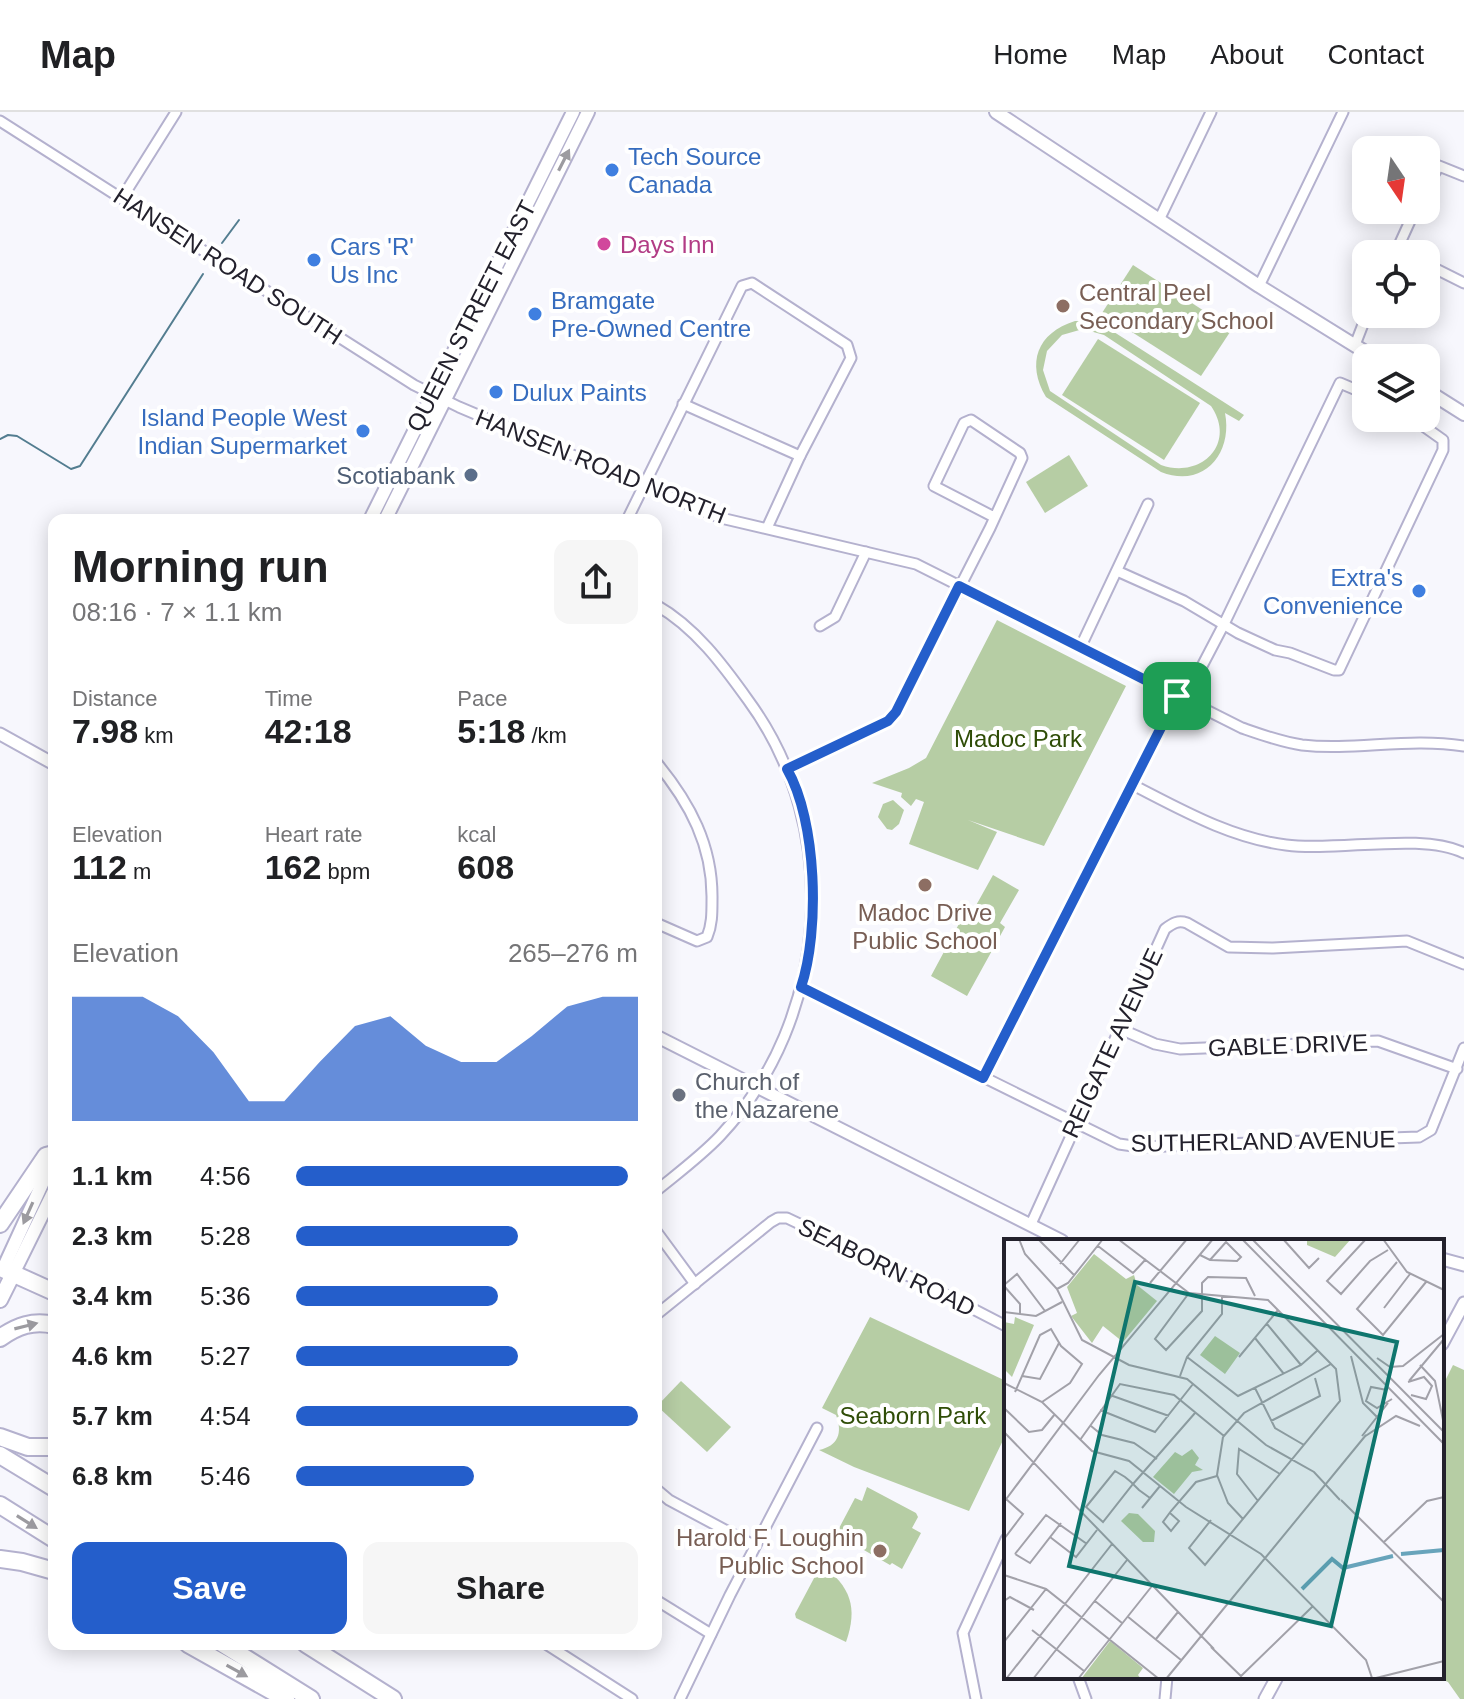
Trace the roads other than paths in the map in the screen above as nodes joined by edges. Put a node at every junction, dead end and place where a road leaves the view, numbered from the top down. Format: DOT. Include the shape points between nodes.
graph roads {
  1 [pos="176,112"];
  2 [pos="573,112"];
  3 [pos="588,112"];
  4 [pos="996,112"];
  5 [pos="1211,112"];
  6 [pos="1343,112"];
  7 [pos="0,121"];
  8 [pos="1440,166"];
  9 [pos="1464,176"];
  10 [pos="122,198"];
  11 [pos="1159,220"];
  12 [pos="1440,271"];
  13 [pos="1464,283"];
  14 [pos="1259,286"];
  15 [pos="1353,344"];
  16 [pos="1352,388"];
  17 [pos="432,394"];
  18 [pos="1440,399"];
  19 [pos="445,400"];
  20 [pos="683,404"];
  21 [pos="459,407"];
  22 [pos="1464,414"];
  23 [pos="1432,432"];
  24 [pos="800,456"];
  25 [pos="644,486"];
  26 [pos="1148,504"];
  27 [pos="373,514"];
  28 [pos="388,514"];
  29 [pos="630,514"];
  30 [pos="994,517"];
  31 [pos="767,528"];
  32 [pos="866,552"];
  33 [pos="1117,571"];
  34 [pos="959,586"];
  35 [pos="662,610"];
  36 [pos="1224,624"];
  37 [pos="820,626"];
  38 [pos="1081,646"];
  39 [pos="1177,696"];
  40 [pos="0,734"];
  41 [pos="1464,746"];
  42 [pos="48,761"];
  43 [pos="787,769"];
  44 [pos="662,770"];
  45 [pos="1131,784"];
  46 [pos="1464,853"];
  47 [pos="662,926"];
  48 [pos="1464,964"];
  49 [pos="801,987"];
  50 [pos="1118,1028"];
  51 [pos="662,1039"];
  52 [pos="1464,1048"];
  53 [pos="1457,1069"];
  54 [pos="983,1078"];
  55 [pos="758,1086"];
  56 [pos="1075,1123"];
  57 [pos="48,1156"];
  58 [pos="48,1170"];
  59 [pos="662,1186"];
  60 [pos="48,1201"];
  61 [pos="0,1224"];
  62 [pos="1031,1224"];
  63 [pos="662,1239"];
  64 [pos="1058,1239"];
  65 [pos="1444,1260"];
  66 [pos="1464,1265"];
  67 [pos="5,1272"];
  68 [pos="695,1284"];
  69 [pos="48,1290"];
  70 [pos="0,1300"];
  71 [pos="1464,1303"];
  72 [pos="662,1310"];
  73 [pos="48,1324"];
  74 [pos="1004,1325"];
  75 [pos="0,1338"];
  76 [pos="1444,1340"];
  77 [pos="817,1428"];
  78 [pos="0,1437"];
  79 [pos="48,1447"];
  80 [pos="0,1455"];
  81 [pos="48,1484"];
  82 [pos="662,1494"];
  83 [pos="0,1505"];
  84 [pos="48,1535"];
  85 [pos="1004,1543"];
  86 [pos="755,1546"];
  87 [pos="0,1559"];
  88 [pos="48,1569"];
  89 [pos="662,1604"];
  90 [pos="711,1634"];
  91 [pos="199,1650"];
  92 [pos="233,1650"];
  93 [pos="316,1650"];
  94 [pos="331,1650"];
  95 [pos="555,1650"];
  96 [pos="349,1671"];
  97 [pos="1079,1679"];
  98 [pos="1167,1679"];
  99 [pos="1276,1679"];
  100 [pos="286,1699"];
  101 [pos="311,1699"];
  102 [pos="393,1699"];
  103 [pos="632,1699"];
  104 [pos="680,1699"];
  105 [pos="976,1699"];
  106 [pos="1086,1699"];
  107 [pos="1165,1699"];
  108 [pos="1265,1699"];
  1 -- 10 [label="street"];
  2 -- 17 [label="main road, QUEEN STREET EAST"];
  19 -- 3 [label="main road, QUEEN STREET EAST, one-way"];
  4 -- 11 [label="main road"];
  5 -- 11 [label="street"];
  6 -- 14 [label="street"];
  7 -- 10 [label="street, HANSEN ROAD SOUTH"];
  8 -- 9 [label="street"];
  10 -- 17 [label="street, HANSEN ROAD SOUTH"];
  11 -- 14 [label="main road"];
  12 -- 13 [label="street"];
  14 -- 15 [label="main road"];
  16 -- 36 [label="street" via="1340,383"];
  17 -- 19 [label="street, HANSEN ROAD SOUTH"];
  17 -- 27 [label="main road, QUEEN STREET EAST"];
  18 -- 22 [label="main road"];
  19 -- 21 [label="street, HANSEN ROAD SOUTH"];
  19 -- 28 [label="main road, QUEEN STREET EAST"];
  20 -- 24 [label="street"];
  20 -- 24 [label="street" via="742,286 752,283 851,352"];
  20 -- 25 [label="street"];
  21 -- 25 [label="street, HANSEN ROAD NORTH"];
  23 -- 36 [label="street" via="1443,440 1443,450 1339,670 1275,650"];
  24 -- 31 [label="street"];
  25 -- 29 [label="street"];
  25 -- 31 [label="street, HANSEN ROAD NORTH" via="721,518"];
  26 -- 33 [label="street"];
  30 -- 30 [label="street" via="1022,458 967,421 934,486"];
  30 -- 34 [label="street"];
  31 -- 32 [label="street, HANSEN ROAD NORTH"];
  32 -- 34 [label="street, HANSEN ROAD NORTH" via="916,564"];
  32 -- 37 [label="street" via="835,617"];
  33 -- 36 [label="street"];
  33 -- 38 [label="street"];
  34 -- 38 [label="street, HANSEN ROAD NORTH"];
  34 -- 43 [label="street" via="888,721"];
  35 -- 43 [label="street" via="723,665 761,717"];
  36 -- 39 [label="street" via="1189,691"];
  38 -- 39 [label="street, HANSEN ROAD NORTH"];
  39 -- 41 [label="street, HANSEN ROAD NORTH" via="1242,728 1305,745 1417,741"];
  39 -- 45 [label="street"];
  40 -- 42 [label="street"];
  43 -- 49 [label="street" via="802,812 814,882"];
  44 -- 47 [label="street" via="703,835 712,876 707,937 697,941"];
  45 -- 46 [label="street" via="1216,826 1269,842 1307,847 1429,844"];
  45 -- 54 [label="street"];
  48 -- 50 [label="street, REIGATE AVENUE" via="1407,941 1229,947 1180,921 1165,929"];
  49 -- 54 [label="street, SUTHERLAND AVENUE"];
  49 -- 55 [label="street" via="787,1031"];
  50 -- 53 [label="street, GABLE DRIVE" via="1180,1049 1378,1041"];
  50 -- 56 [label="street, REIGATE AVENUE"];
  51 -- 55 [label="street"];
  52 -- 53 [label="street, SUTHERLAND AVENUE"];
  53 -- 56 [label="street, SUTHERLAND AVENUE" via="1431,1130 1419,1137 1140,1147 1119,1144"];
  54 -- 56 [label="street, SUTHERLAND AVENUE"];
  55 -- 59 [label="street" via="722,1135"];
  55 -- 62 [label="street"];
  56 -- 62 [label="street, REIGATE AVENUE"];
  57 -- 61 [label="highway"];
  58 -- 67 [label="main road, one-way"];
  60 -- 67 [label="main road"];
  62 -- 64 [label="street"];
  63 -- 68 [label="street"];
  65 -- 66 [label="street"];
  67 -- 69 [label="highway"];
  67 -- 70 [label="main road"];
  68 -- 72 [label="street, SEABORN ROAD"];
  68 -- 74 [label="street, SEABORN ROAD" via="771,1222 787,1218"];
  71 -- 76 [label="street"];
  75 -- 73 [label="highway, one-way" via="22,1325"];
  77 -- 86 [label="street"];
  78 -- 79 [label="highway" via="28,1447"];
  80 -- 81 [label="highway"];
  82 -- 86 [label="street"];
  83 -- 84 [label="highway, one-way"];
  85 -- 105 [label="street" via="963,1633"];
  86 -- 90 [label="street"];
  87 -- 88 [label="highway"];
  89 -- 90 [label="street"];
  90 -- 104 [label="street"];
  91 -- 100 [label="highway, one-way"];
  92 -- 101 [label="highway"];
  93 -- 96 [label="highway"];
  94 -- 96 [label="highway"];
  95 -- 103 [label="street"];
  96 -- 102 [label="highway"];
  97 -- 106 [label="street"];
  98 -- 107 [label="street"];
  99 -- 108 [label="street"];
}
